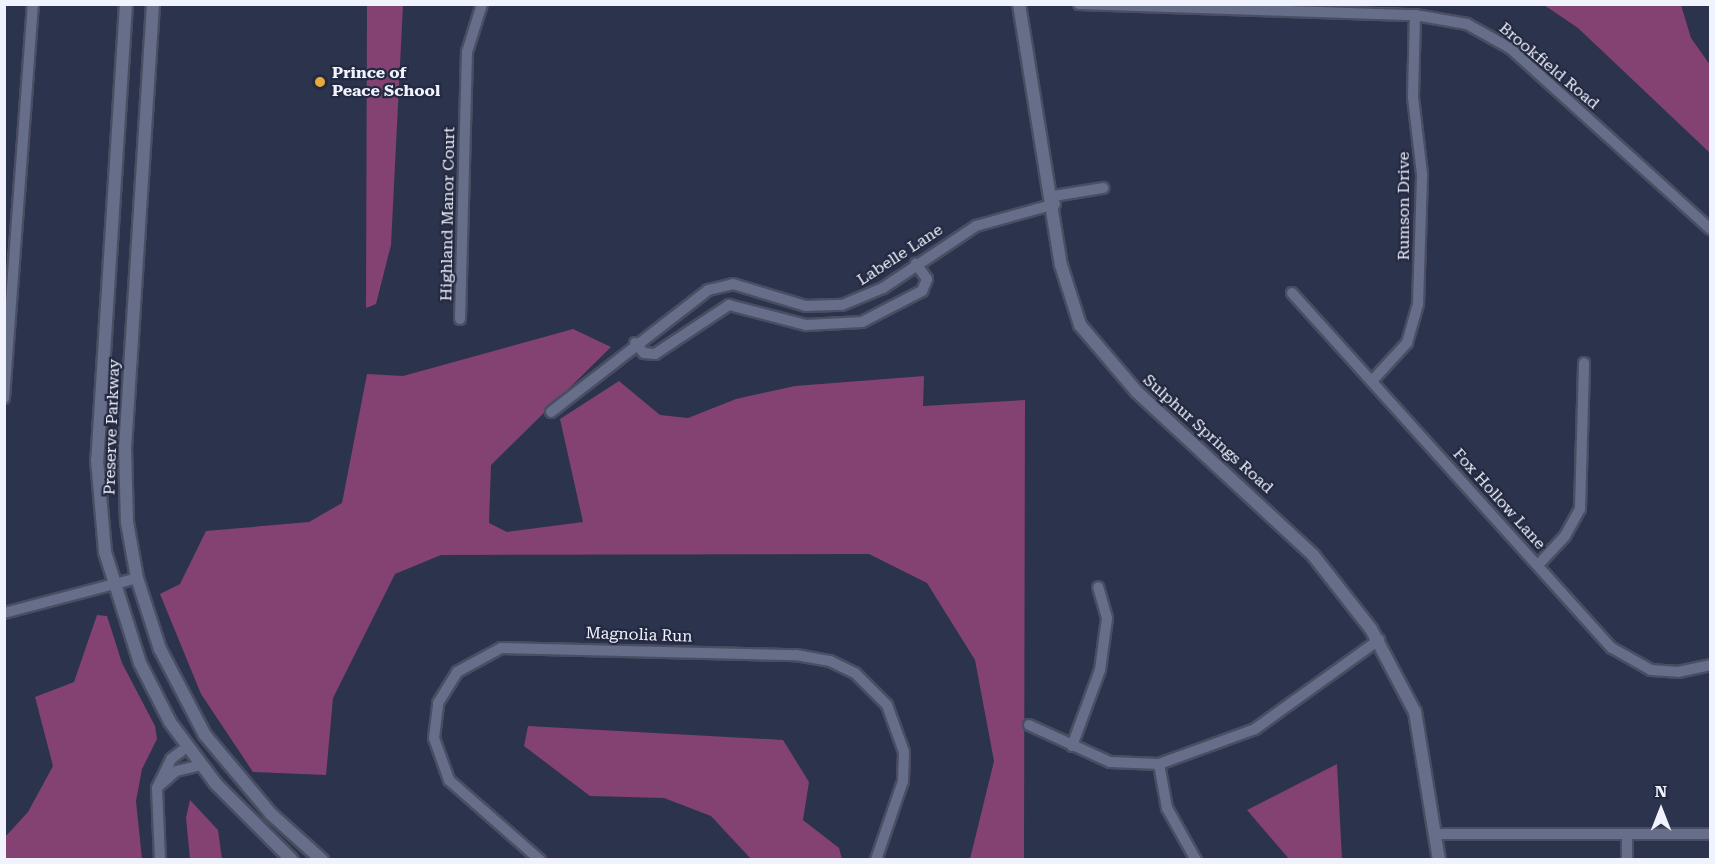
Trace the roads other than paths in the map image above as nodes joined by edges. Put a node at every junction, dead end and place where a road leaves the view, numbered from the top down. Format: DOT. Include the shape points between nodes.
graph roads {
  1 [pos="33,4"];
  2 [pos="126,4"];
  3 [pos="153,4"];
  4 [pos="482,4"];
  5 [pos="1019,4"];
  6 [pos="1079,4"];
  7 [pos="1415,15"];
  8 [pos="1103,188"];
  9 [pos="1054,200"];
  10 [pos="1710,229"];
  11 [pos="916,264"];
  12 [pos="1292,293"];
  13 [pos="460,319"];
  14 [pos="635,343"];
  15 [pos="1584,363"];
  16 [pos="1372,381"];
  17 [pos="4,398"];
  18 [pos="551,412"];
  19 [pos="1538,565"];
  20 [pos="137,578"];
  21 [pos="111,581"];
  22 [pos="1098,587"];
  23 [pos="4,613"];
  24 [pos="1379,640"];
  25 [pos="1710,665"];
  26 [pos="1029,725"];
  27 [pos="188,746"];
  28 [pos="1072,746"];
  29 [pos="1159,764"];
  30 [pos="202,765"];
  31 [pos="157,788"];
  32 [pos="1438,834"];
  33 [pos="1710,834"];
  34 [pos="1627,837"];
  35 [pos="160,860"];
  36 [pos="292,860"];
  37 [pos="322,860"];
  38 [pos="540,860"];
  39 [pos="876,860"];
  40 [pos="1196,860"];
  41 [pos="1439,860"];
  42 [pos="1627,860"];
  1 -- 17 [label="street"];
  2 -- 21 [label="street, Preserve Parkway" via="97,460"];
  3 -- 20 [label="street, Preserve Parkway" via="125,447 127,522"];
  4 -- 13 [label="street, Highland Manor Court" via="467,52"];
  5 -- 9 [label="street, Sulphur Springs Road"];
  6 -- 7 [label="street, Brookfield Road"];
  7 -- 10 [label="street, Brookfield Road" via="1467,24 1503,43"];
  7 -- 16 [label="street, Rumson Drive" via="1413,97 1422,174 1418,304 1407,343"];
  8 -- 9 [label="street, Labelle Lane"];
  9 -- 11 [label="street, Labelle Lane" via="976,226"];
  9 -- 24 [label="street, Sulphur Springs Road" via="1070,299 1096,347 1137,392 1290,531"];
  11 -- 14 [label="street, Labelle Lane" via="882,288 842,305 806,306 722,286 684,306"];
  11 -- 14 [label="street" via="927,279 922,291 862,322 806,325 729,305 655,354 644,353"];
  12 -- 16 [label="street, Fox Hollow Lane"];
  14 -- 18 [label="street, Labelle Lane"];
  15 -- 19 [label="street" via="1580,509 1566,536"];
  16 -- 19 [label="street, Fox Hollow Lane"];
  19 -- 25 [label="street, Fox Hollow Lane" via="1626,659 1667,673"];
  20 -- 21 [label="street"];
  20 -- 37 [label="street, Preserve Parkway" via="160,649 205,735 271,814"];
  21 -- 23 [label="street"];
  21 -- 27 [label="street, Preserve Parkway" via="140,663"];
  22 -- 28 [label="street" via="1107,618 1100,670"];
  24 -- 29 [label="street" via="1256,729"];
  24 -- 32 [label="street, Sulphur Springs Road" via="1414,712"];
  26 -- 28 [label="street"];
  27 -- 30 [label="street, Preserve Parkway"];
  27 -- 31 [label="street" via="171,759"];
  28 -- 29 [label="street" via="1110,762"];
  29 -- 40 [label="street" via="1167,808"];
  30 -- 31 [label="street" via="176,771"];
  30 -- 36 [label="street, Preserve Parkway"];
  31 -- 35 [label="street"];
  32 -- 34 [label="street"];
  32 -- 41 [label="street, Sulphur Springs Road"];
  33 -- 34 [label="street"];
  34 -- 42 [label="street"];
  38 -- 39 [label="street, Magnolia Run" via="448,780 435,744 435,714 449,683 472,659 501,648 796,654 849,670 886,705 904,752 903,781"];
}
